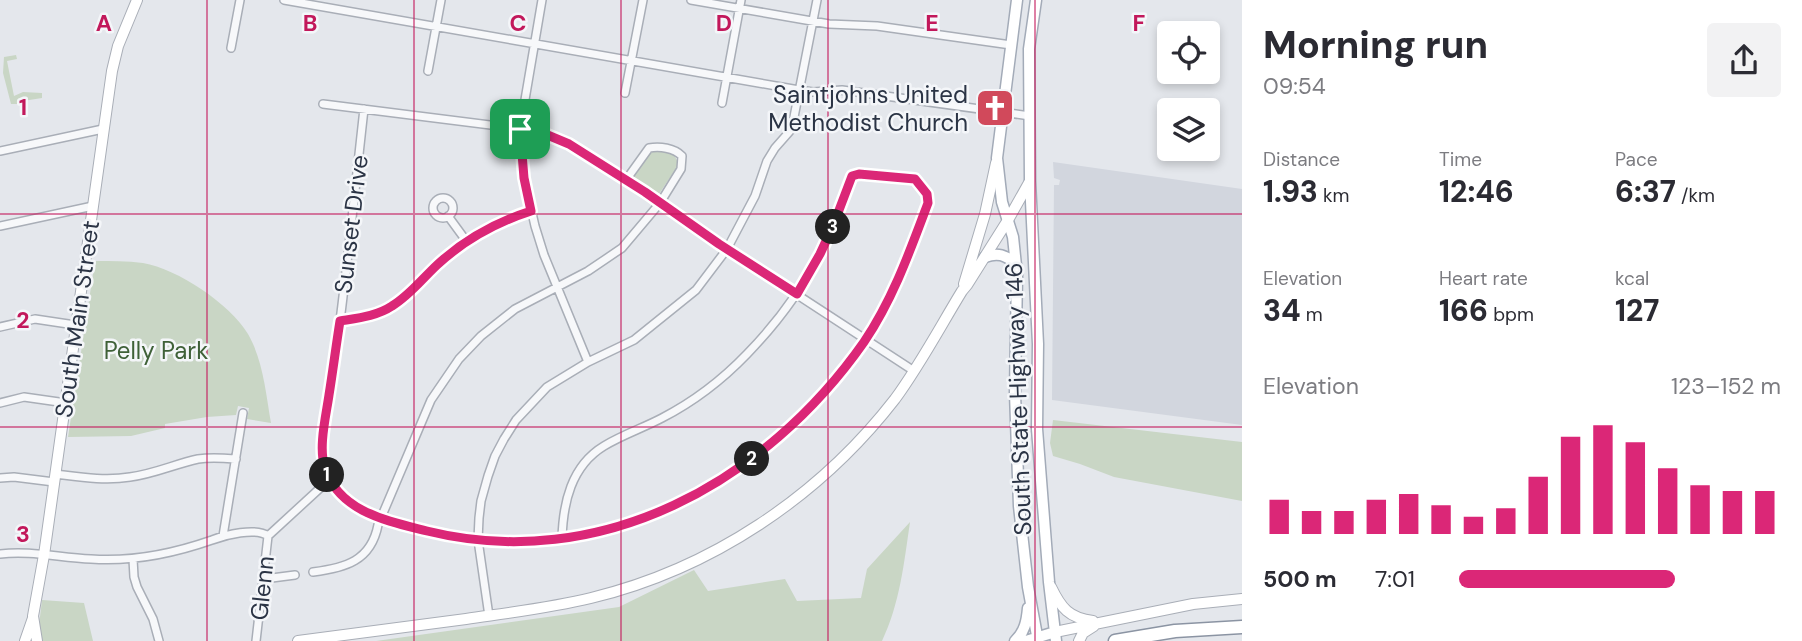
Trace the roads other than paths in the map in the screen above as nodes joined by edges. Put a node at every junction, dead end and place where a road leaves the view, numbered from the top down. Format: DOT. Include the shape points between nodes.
graph roads {
  1 [pos="137,0"];
  2 [pos="240,0"];
  3 [pos="284,0"];
  4 [pos="340,0"];
  5 [pos="441,0"];
  6 [pos="542,0"];
  7 [pos="643,0"];
  8 [pos="691,0"];
  9 [pos="817,0"];
  10 [pos="1017,0"];
  11 [pos="1036,0"];
  12 [pos="740,4"];
  13 [pos="338,9"];
  14 [pos="814,20"];
  15 [pos="436,27"];
  16 [pos="533,45"];
  17 [pos="1011,45"];
  18 [pos="231,48"];
  19 [pos="632,62"];
  20 [pos="428,71"];
  21 [pos="727,76"];
  22 [pos="799,90"];
  23 [pos="625,93"];
  24 [pos="722,103"];
  25 [pos="323,104"];
  26 [pos="364,109"];
  27 [pos="1004,112"];
  28 [pos="1030,116"];
  29 [pos="103,129"];
  30 [pos="520,129"];
  31 [pos="0,151"];
  32 [pos="997,158"];
  33 [pos="626,180"];
  34 [pos="1030,181"];
  35 [pos="660,203"];
  36 [pos="93,206"];
  37 [pos="531,211"];
  38 [pos="448,216"];
  39 [pos="1008,220"];
  40 [pos="0,226"];
  41 [pos="467,242"];
  42 [pos="727,249"];
  43 [pos="985,257"];
  44 [pos="1016,264"];
  45 [pos="556,286"];
  46 [pos="962,291"];
  47 [pos="797,294"];
  48 [pos="1017,313"];
  49 [pos="340,321"];
  50 [pos="75,326"];
  51 [pos="0,327"];
  52 [pos="865,340"];
  53 [pos="1038,344"];
  54 [pos="588,362"];
  55 [pos="914,371"];
  56 [pos="0,403"];
  57 [pos="66,403"];
  58 [pos="243,413"];
  59 [pos="236,459"];
  60 [pos="0,478"];
  61 [pos="54,478"];
  62 [pos="330,480"];
  63 [pos="381,519"];
  64 [pos="223,536"];
  65 [pos="268,536"];
  66 [pos="562,539"];
  67 [pos="478,540"];
  68 [pos="0,554"];
  69 [pos="44,555"];
  70 [pos="133,559"];
  71 [pos="313,572"];
  72 [pos="295,575"];
  73 [pos="264,579"];
  74 [pos="1049,582"];
  75 [pos="1028,587"];
  76 [pos="1242,599"];
  77 [pos="489,615"];
  78 [pos="33,616"];
  79 [pos="1101,622"];
  80 [pos="1242,627"];
  81 [pos="1056,637"];
  82 [pos="1034,640"];
  83 [pos="25,641"];
  84 [pos="37,641"];
  85 [pos="159,641"];
  86 [pos="256,641"];
  87 [pos="298,641"];
  88 [pos="1015,641"];
  89 [pos="1079,641"];
  90 [pos="1115,641"];
  1 -- 29 [label="main road, South Main Street" via="118,46"];
  2 -- 18 [label="street"];
  3 -- 13 [label="street"];
  4 -- 13 [label="street"];
  5 -- 15 [label="street"];
  6 -- 16 [label="street"];
  7 -- 19 [label="street"];
  8 -- 12 [label="street"];
  9 -- 14 [label="street"];
  10 -- 17 [label="main road, South State Highway 146"];
  11 -- 28 [label="main road, South State Highway 146"];
  12 -- 14 [label="street"];
  12 -- 21 [label="street"];
  13 -- 15 [label="street"];
  14 -- 17 [label="street"];
  14 -- 22 [label="street"];
  15 -- 16 [label="street"];
  15 -- 20 [label="street"];
  16 -- 19 [label="street"];
  16 -- 30 [label="street"];
  17 -- 27 [label="main road, South State Highway 146"];
  19 -- 21 [label="street"];
  19 -- 23 [label="street"];
  21 -- 22 [label="street"];
  21 -- 24 [label="street"];
  22 -- 27 [label="street" via="842,90"];
  22 -- 42 [label="street" via="790,131 767,161 755,196"];
  25 -- 26 [label="street"];
  26 -- 30 [label="street"];
  26 -- 49 [label="street, Sunset Drive"];
  27 -- 28 [label="street"];
  27 -- 32 [label="main road, South State Highway 146"];
  28 -- 34 [label="main road, South State Highway 146"];
  29 -- 31 [label="street"];
  29 -- 36 [label="main road, South Main Street"];
  30 -- 33 [label="street" via="569,144"];
  30 -- 37 [label="street"];
  32 -- 39 [label="main road, South State Highway 146"];
  32 -- 46 [label="main road"];
  33 -- 35 [label="street"];
  33 -- 35 [label="street" via="649,148 678,152 681,169"];
  34 -- 39 [label="main road"];
  34 -- 53 [label="main road, South State Highway 146"];
  35 -- 42 [label="street"];
  35 -- 45 [label="street" via="622,248"];
  36 -- 40 [label="street"];
  36 -- 50 [label="main road, South Main Street"];
  37 -- 41 [label="street"];
  37 -- 45 [label="street"];
  38 -- 41 [label="street"];
  39 -- 43 [label="main road"];
  39 -- 44 [label="main road, South State Highway 146"];
  41 -- 49 [label="street" via="393,306"];
  42 -- 47 [label="street"];
  42 -- 54 [label="street" via="696,290 634,340"];
  43 -- 44 [label="main road" via="1002,254"];
  43 -- 46 [label="main road"];
  44 -- 48 [label="main road, South State Highway 146"];
  45 -- 54 [label="street"];
  45 -- 63 [label="street" via="514,309 452,368 431,400"];
  46 -- 55 [label="main road"];
  47 -- 52 [label="street"];
  47 -- 52 [label="street" via="820,254 852,176 915,179 928,203 900,279"];
  47 -- 66 [label="street" via="745,356 704,391 593,454 569,488"];
  48 -- 53 [label="main road" via="1022,338"];
  48 -- 75 [label="main road, South State Highway 146" via="1017,466"];
  49 -- 62 [label="street, Sunset Drive" via="324,427 324,466"];
  50 -- 51 [label="street" via="35,319"];
  50 -- 57 [label="main road, South Main Street"];
  52 -- 55 [label="street"];
  52 -- 66 [label="street" via="799,419 740,468 699,494 647,517"];
  53 -- 74 [label="main road, South State Highway 146" via="1038,451"];
  54 -- 67 [label="street" via="547,387 510,430 484,488"];
  55 -- 77 [label="main road" via="869,430 828,472 731,542 680,567 593,598"];
  56 -- 57 [label="street" via="24,397"];
  57 -- 61 [label="main road, South Main Street"];
  58 -- 59 [label="street"];
  59 -- 61 [label="street" via="200,458 131,477"];
  59 -- 64 [label="street"];
  60 -- 61 [label="street"];
  61 -- 69 [label="main road, South Main Street"];
  62 -- 63 [label="street" via="348,502"];
  62 -- 65 [label="street"];
  63 -- 67 [label="street"];
  63 -- 71 [label="street" via="376,537 358,559"];
  64 -- 65 [label="street" via="254,532"];
  64 -- 70 [label="street" via="180,551"];
  65 -- 73 [label="street, Glenn"];
  66 -- 67 [label="street"];
  67 -- 77 [label="street"];
  68 -- 69 [label="street"];
  69 -- 70 [label="street"];
  69 -- 78 [label="main road, South Main Street"];
  70 -- 85 [label="street" via="137,587"];
  72 -- 73 [label="street"];
  73 -- 86 [label="street, Glenn"];
  74 -- 79 [label="main road" via="1069,613"];
  74 -- 81 [label="main road, South State Highway 146"];
  75 -- 82 [label="main road, South State Highway 146"];
  75 -- 88 [label="main road" via="1027,618"];
  76 -- 79 [label="main road"];
  77 -- 87 [label="main road"];
  78 -- 83 [label="main road"];
  78 -- 84 [label="main road, South Main Street"];
  79 -- 81 [label="main road"];
  79 -- 89 [label="main road"];
  80 -- 90 [label="highway"];
  81 -- 82 [label="main road"];
}
